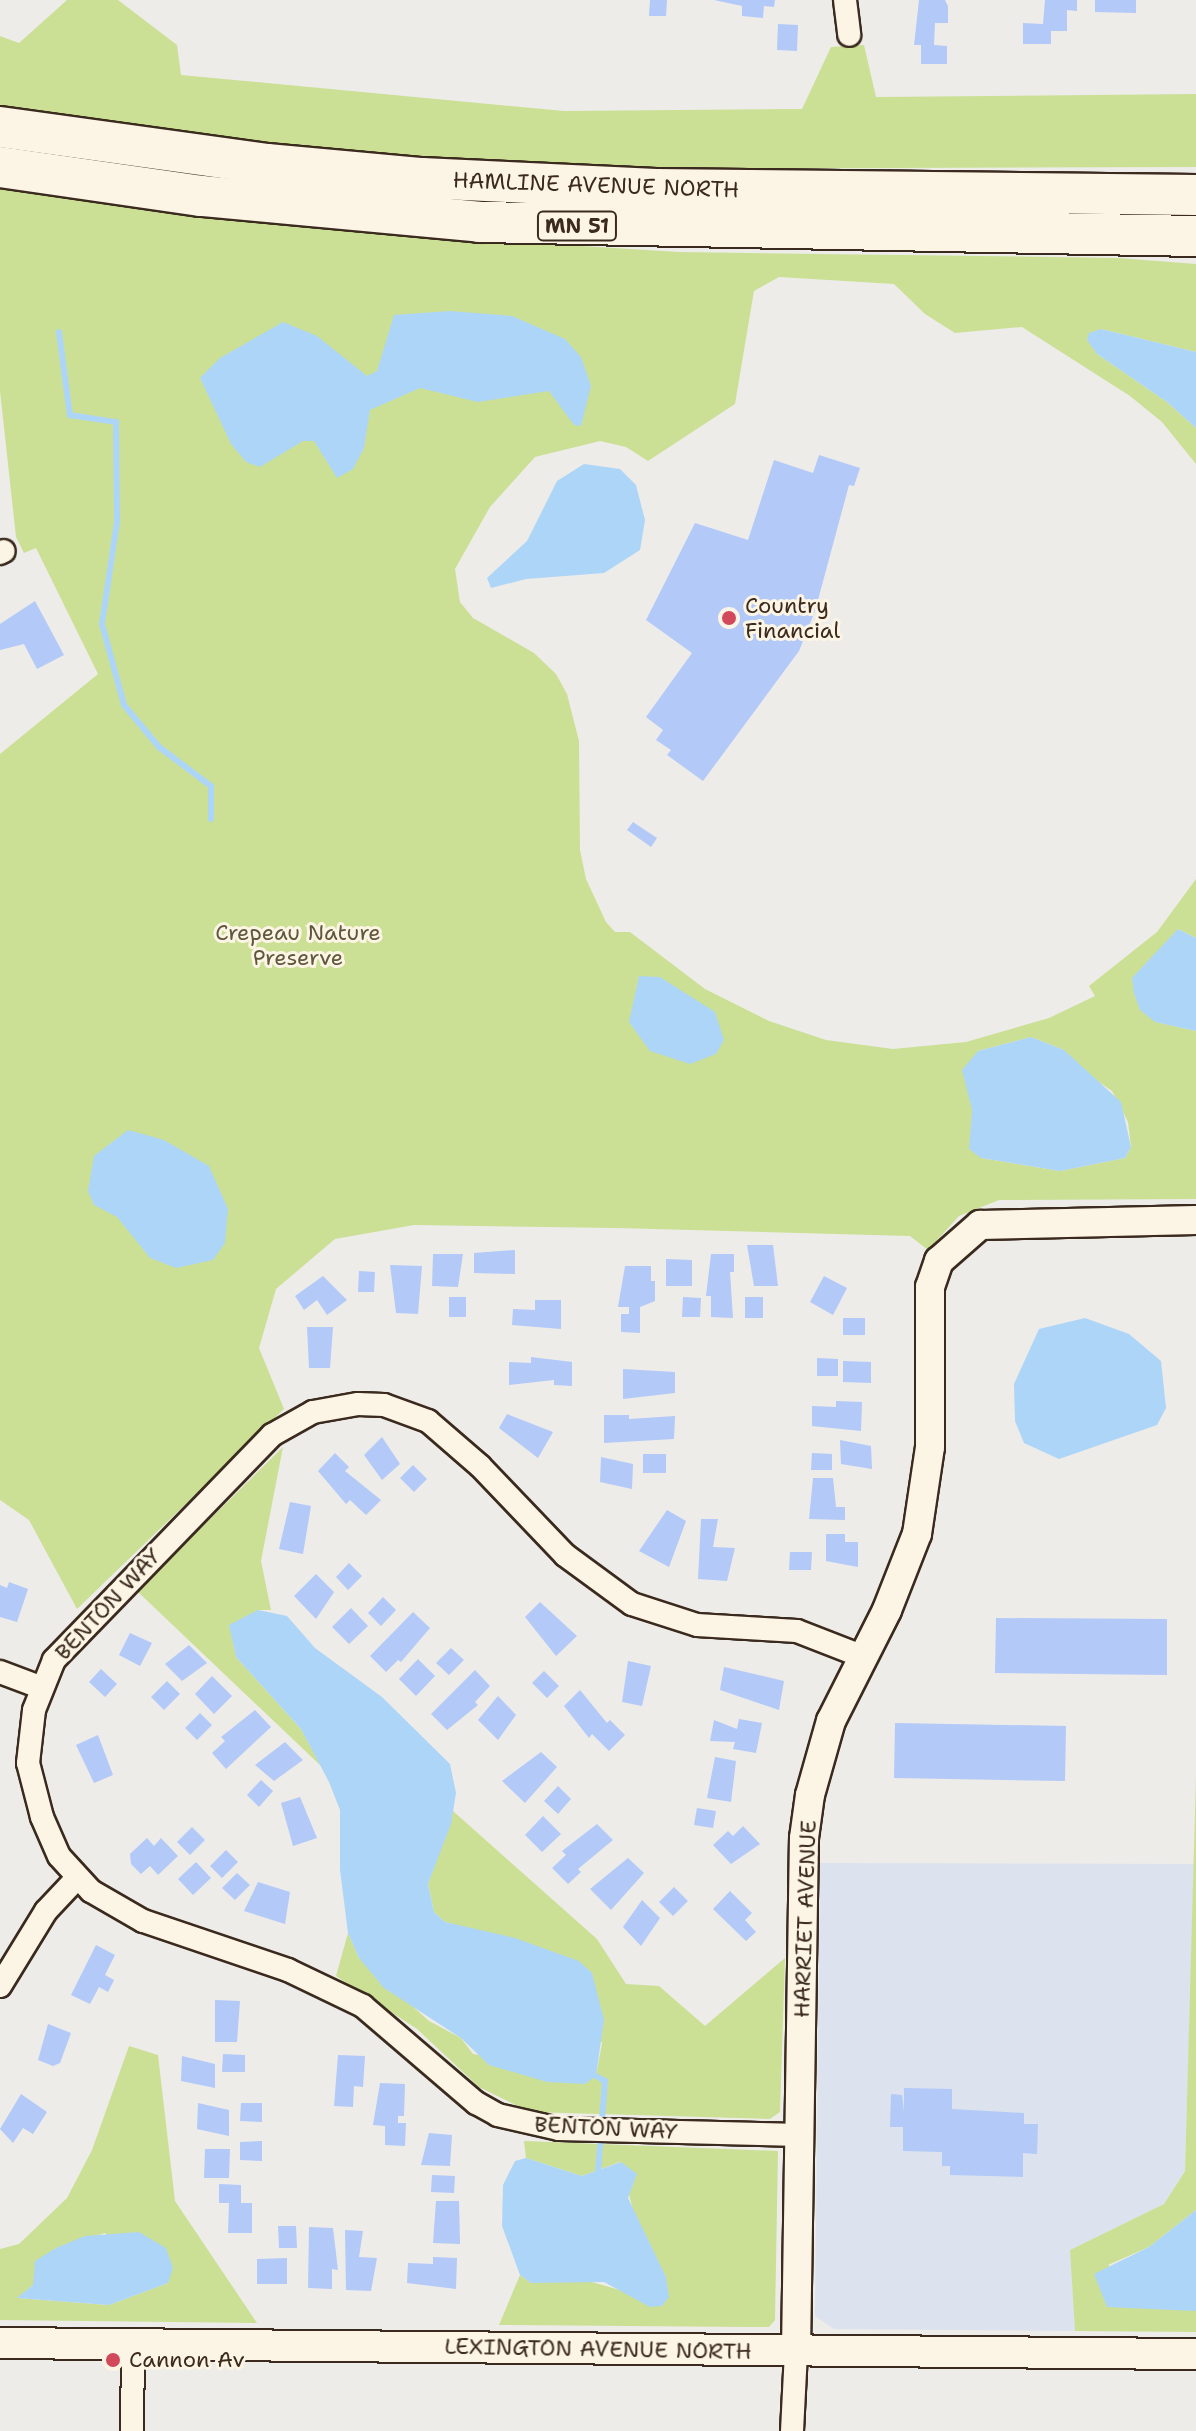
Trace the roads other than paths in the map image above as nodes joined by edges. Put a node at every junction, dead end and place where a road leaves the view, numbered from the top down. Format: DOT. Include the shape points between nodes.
graph roads {
  1 [pos="845,0"];
  2 [pos="849,35"];
  3 [pos="0,127"];
  4 [pos="0,167"];
  5 [pos="1196,184"];
  6 [pos="1113,194"];
  7 [pos="1196,195"];
  8 [pos="1177,235"];
  9 [pos="1196,247"];
  10 [pos="1196,1220"];
  11 [pos="861,1656"];
  12 [pos="0,1672"];
  13 [pos="40,1687"];
  14 [pos="77,1878"];
  15 [pos="0,1986"];
  16 [pos="800,2135"];
  17 [pos="0,2343"];
  18 [pos="133,2344"];
  19 [pos="796,2351"];
  20 [pos="1196,2354"];
  21 [pos="132,2431"];
  22 [pos="792,2431"];
  1 -- 2 [label="street"];
  3 -- 6 [label="highway, HAMLINE AVENUE NORTH / MN 51" via="267,164 422,178 656,189"];
  4 -- 8 [label="highway, HAMLINE AVENUE NORTH / MN 51" via="202,196 480,222"];
  5 -- 6 [label="highway"];
  6 -- 7 [label="highway, HAMLINE AVENUE NORTH / MN 51"];
  8 -- 9 [label="highway, HAMLINE AVENUE NORTH"];
  10 -- 11 [label="street, HARRIET AVENUE" via="1027,1220 980,1225 953,1244 930,1287 930,1447 917,1534 887,1610"];
  11 -- 13 [label="street, BENTON WAY" via="797,1631 697,1625 632,1604 565,1555 480,1466 428,1421 384,1405 358,1404 313,1412 272,1435 54,1660"];
  11 -- 16 [label="street, HARRIET AVENUE" via="831,1721 810,1795"];
  12 -- 13 [label="street"];
  13 -- 14 [label="street, BENTON WAY" via="28,1763 42,1817 59,1856"];
  14 -- 15 [label="street" via="46,1911"];
  14 -- 16 [label="street, BENTON WAY" via="143,1921 288,1970 363,2006 476,2103 498,2115 559,2129"];
  16 -- 19 [label="street, HARRIET AVENUE"];
  17 -- 18 [label="main road, LEXINGTON AVENUE NORTH"];
  18 -- 19 [label="main road, LEXINGTON AVENUE NORTH"];
  18 -- 21 [label="street"];
  19 -- 20 [label="main road, LEXINGTON AVENUE NORTH"];
  19 -- 22 [label="street, HARRIET AVENUE"];
}
